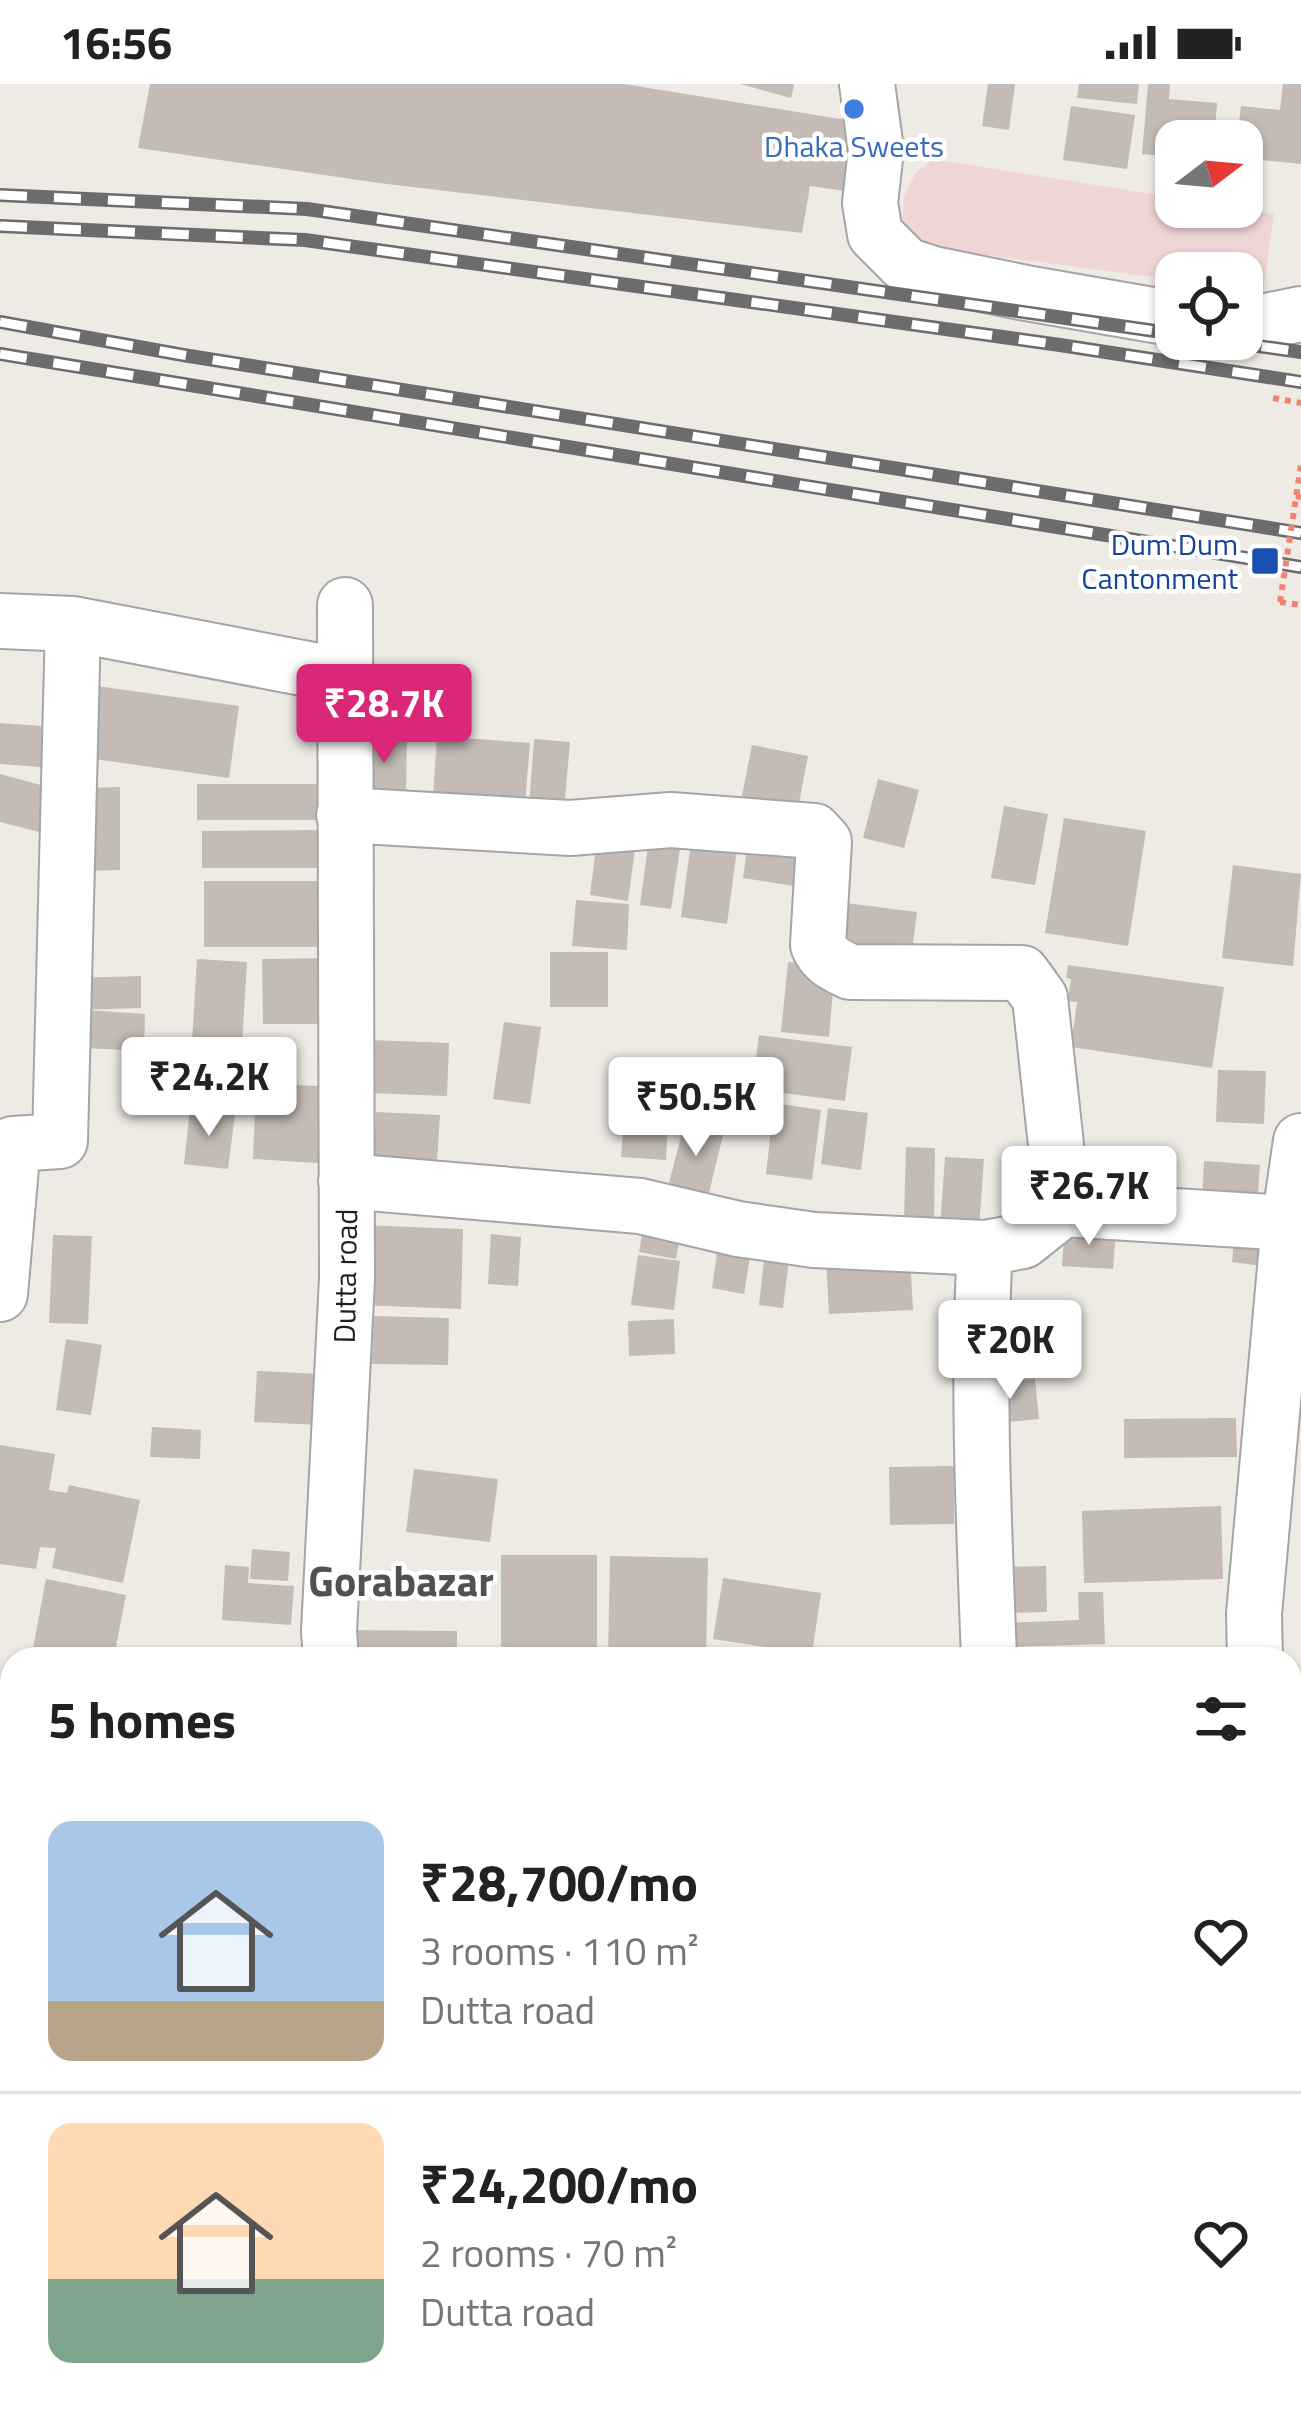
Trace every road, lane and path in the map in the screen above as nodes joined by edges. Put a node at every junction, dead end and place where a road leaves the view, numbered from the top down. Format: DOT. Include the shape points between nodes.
graph roads {
  1 [pos="867,84"];
  2 [pos="1301,314"];
  3 [pos="1155,315"];
  4 [pos="1263,322"];
  5 [pos="1273,398"];
  6 [pos="1301,403"];
  7 [pos="1301,465"];
  8 [pos="1298,496"];
  9 [pos="345,605"];
  10 [pos="1301,605"];
  11 [pos="0,621"];
  12 [pos="73,624"];
  13 [pos="344,676"];
  14 [pos="344,815"];
  15 [pos="1301,1141"];
  16 [pos="346,1181"];
  17 [pos="1064,1209"];
  18 [pos="1289,1223"];
  19 [pos="985,1248"];
  20 [pos="0,1294"];
  21 [pos="1270,1630"];
  22 [pos="330,1647"];
  23 [pos="989,1647"];
  1 -- 3 [label="street" via="875,234 906,266"];
  2 -- 4 [label="street"];
  5 -- 6 [label="path"];
  7 -- 8 [label="path, bridge"];
  8 -- 10 [label="path, bridge" via="1280,602"];
  9 -- 13 [label="street, Dutta road"];
  11 -- 12 [label="street"];
  12 -- 13 [label="street"];
  12 -- 20 [label="street" via="60,1141 13,1144"];
  13 -- 14 [label="street, Dutta road"];
  14 -- 16 [label="street, Dutta road"];
  14 -- 17 [label="street" via="570,828 671,820 814,831 824,842 822,956 850,972 1022,973 1040,998"];
  15 -- 18 [label="street"];
  16 -- 19 [label="street" via="640,1206 814,1240"];
  16 -- 22 [label="street, Dutta road"];
  17 -- 18 [label="street"];
  17 -- 19 [label="street" via="1023,1241"];
  18 -- 21 [label="street"];
  19 -- 23 [label="street"];
}
